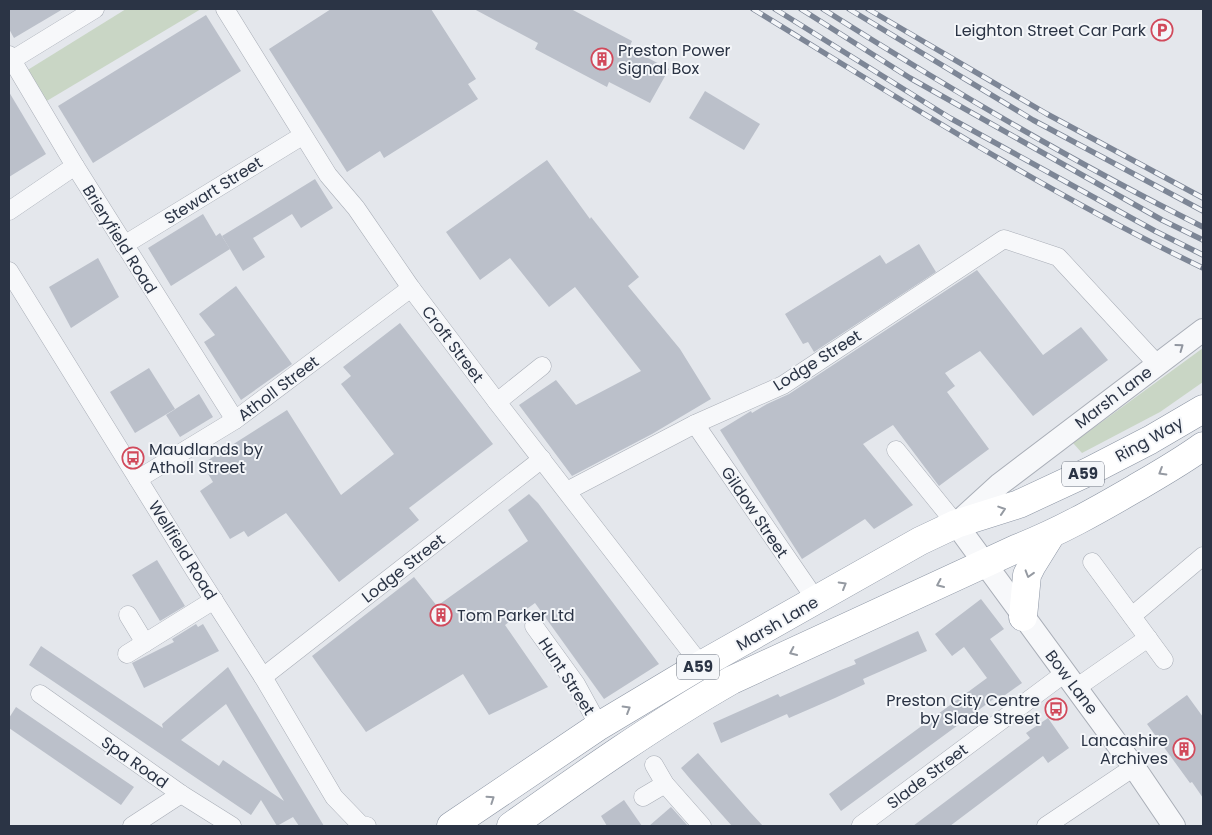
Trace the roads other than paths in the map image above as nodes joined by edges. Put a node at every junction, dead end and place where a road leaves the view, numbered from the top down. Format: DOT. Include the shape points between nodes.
graph roads {
  1 [pos="95,9"];
  2 [pos="225,9"];
  3 [pos="10,58"];
  4 [pos="302,136"];
  5 [pos="75,166"];
  6 [pos="9,211"];
  7 [pos="124,245"];
  8 [pos="9,271"];
  9 [pos="411,288"];
  10 [pos="1203,330"];
  11 [pos="1157,364"];
  12 [pos="542,366"];
  13 [pos="497,402"];
  14 [pos="1203,409"];
  15 [pos="235,420"];
  16 [pos="695,424"];
  17 [pos="1203,446"];
  18 [pos="896,450"];
  19 [pos="542,459"];
  20 [pos="138,479"];
  21 [pos="566,491"];
  22 [pos="956,524"];
  23 [pos="1050,536"];
  24 [pos="1203,556"];
  25 [pos="1092,562"];
  26 [pos="985,564"];
  27 [pos="214,600"];
  28 [pos="816,600"];
  29 [pos="128,614"];
  30 [pos="1132,616"];
  31 [pos="1023,617"];
  32 [pos="534,626"];
  33 [pos="1148,638"];
  34 [pos="146,643"];
  35 [pos="127,654"];
  36 [pos="1164,660"];
  37 [pos="701,665"];
  38 [pos="264,677"];
  39 [pos="1071,680"];
  40 [pos="40,694"];
  41 [pos="599,726"];
  42 [pos="654,765"];
  43 [pos="1134,767"];
  44 [pos="587,773"];
  45 [pos="665,784"];
  46 [pos="181,794"];
  47 [pos="643,797"];
  48 [pos="861,825"];
  49 [pos="132,826"];
  50 [pos="232,826"];
  51 [pos="363,826"];
  52 [pos="451,826"];
  53 [pos="511,826"];
  54 [pos="538,826"];
  55 [pos="702,826"];
  56 [pos="1046,826"];
  57 [pos="1174,826"];
  1 -- 3 [label="street"];
  2 -- 4 [label="street, Croft Street"];
  3 -- 5 [label="street, Brieryfield Road"];
  4 -- 7 [label="street, Stewart Street"];
  4 -- 9 [label="street, Croft Street"];
  5 -- 6 [label="street"];
  5 -- 7 [label="street, Brieryfield Road"];
  7 -- 15 [label="street, Brieryfield Road"];
  8 -- 20 [label="street, Wellfield Road"];
  9 -- 13 [label="street, Croft Street"];
  9 -- 15 [label="street, Atholl Street"];
  11 -- 10 [label="street, Marsh Lane, one-way"];
  11 -- 16 [label="street, Lodge Street" via="1058,257 1004,239 783,385"];
  11 -- 22 [label="street, Marsh Lane" via="1000,484"];
  12 -- 13 [label="street"];
  13 -- 19 [label="street, Croft Street"];
  22 -- 14 [label="highway, Ring Way / A59, one-way" via="1019,504 1090,471"];
  15 -- 20 [label="street, Atholl Street"];
  16 -- 21 [label="street, Lodge Street"];
  16 -- 28 [label="street, Gildow Street"];
  17 -- 23 [label="highway, Ring Way / A59, one-way"];
  18 -- 22 [label="street"];
  19 -- 21 [label="street, Croft Street"];
  19 -- 38 [label="street, Lodge Street"];
  20 -- 27 [label="street, Wellfield Road"];
  21 -- 37 [label="street, Croft Street"];
  22 -- 26 [label="street"];
  28 -- 22 [label="highway, Marsh Lane / A59, one-way"];
  23 -- 26 [label="highway, Ring Way / A59"];
  23 -- 31 [label="highway, one-way" via="1027,575"];
  24 -- 30 [label="street"];
  25 -- 30 [label="street"];
  26 -- 31 [label="street, Bow Lane"];
  26 -- 44 [label="highway, Marsh Lane / A59, one-way" via="732,680 688,705"];
  27 -- 34 [label="street"];
  27 -- 38 [label="street, Wellfield Road"];
  28 -- 37 [label="highway, Marsh Lane / A59"];
  29 -- 34 [label="street"];
  30 -- 33 [label="street"];
  31 -- 39 [label="street, Bow Lane"];
  32 -- 41 [label="street, Hunt Street" via="576,684"];
  33 -- 36 [label="street"];
  33 -- 39 [label="street, Slade Street"];
  34 -- 35 [label="street"];
  41 -- 37 [label="highway, Marsh Lane / A59, one-way"];
  38 -- 51 [label="street, Wellfield Road" via="334,797"];
  39 -- 43 [label="street, Bow Lane"];
  39 -- 48 [label="street, Slade Street"];
  40 -- 46 [label="street, Spa Road"];
  52 -- 41 [label="highway, Marsh Lane / A59, one-way"];
  42 -- 45 [label="street"];
  43 -- 56 [label="street"];
  43 -- 57 [label="street, Bow Lane"];
  44 -- 53 [label="highway, A59"];
  44 -- 54 [label="highway"];
  45 -- 47 [label="street"];
  45 -- 55 [label="street"];
  46 -- 49 [label="street"];
  46 -- 50 [label="street, Spa Road"];
}
